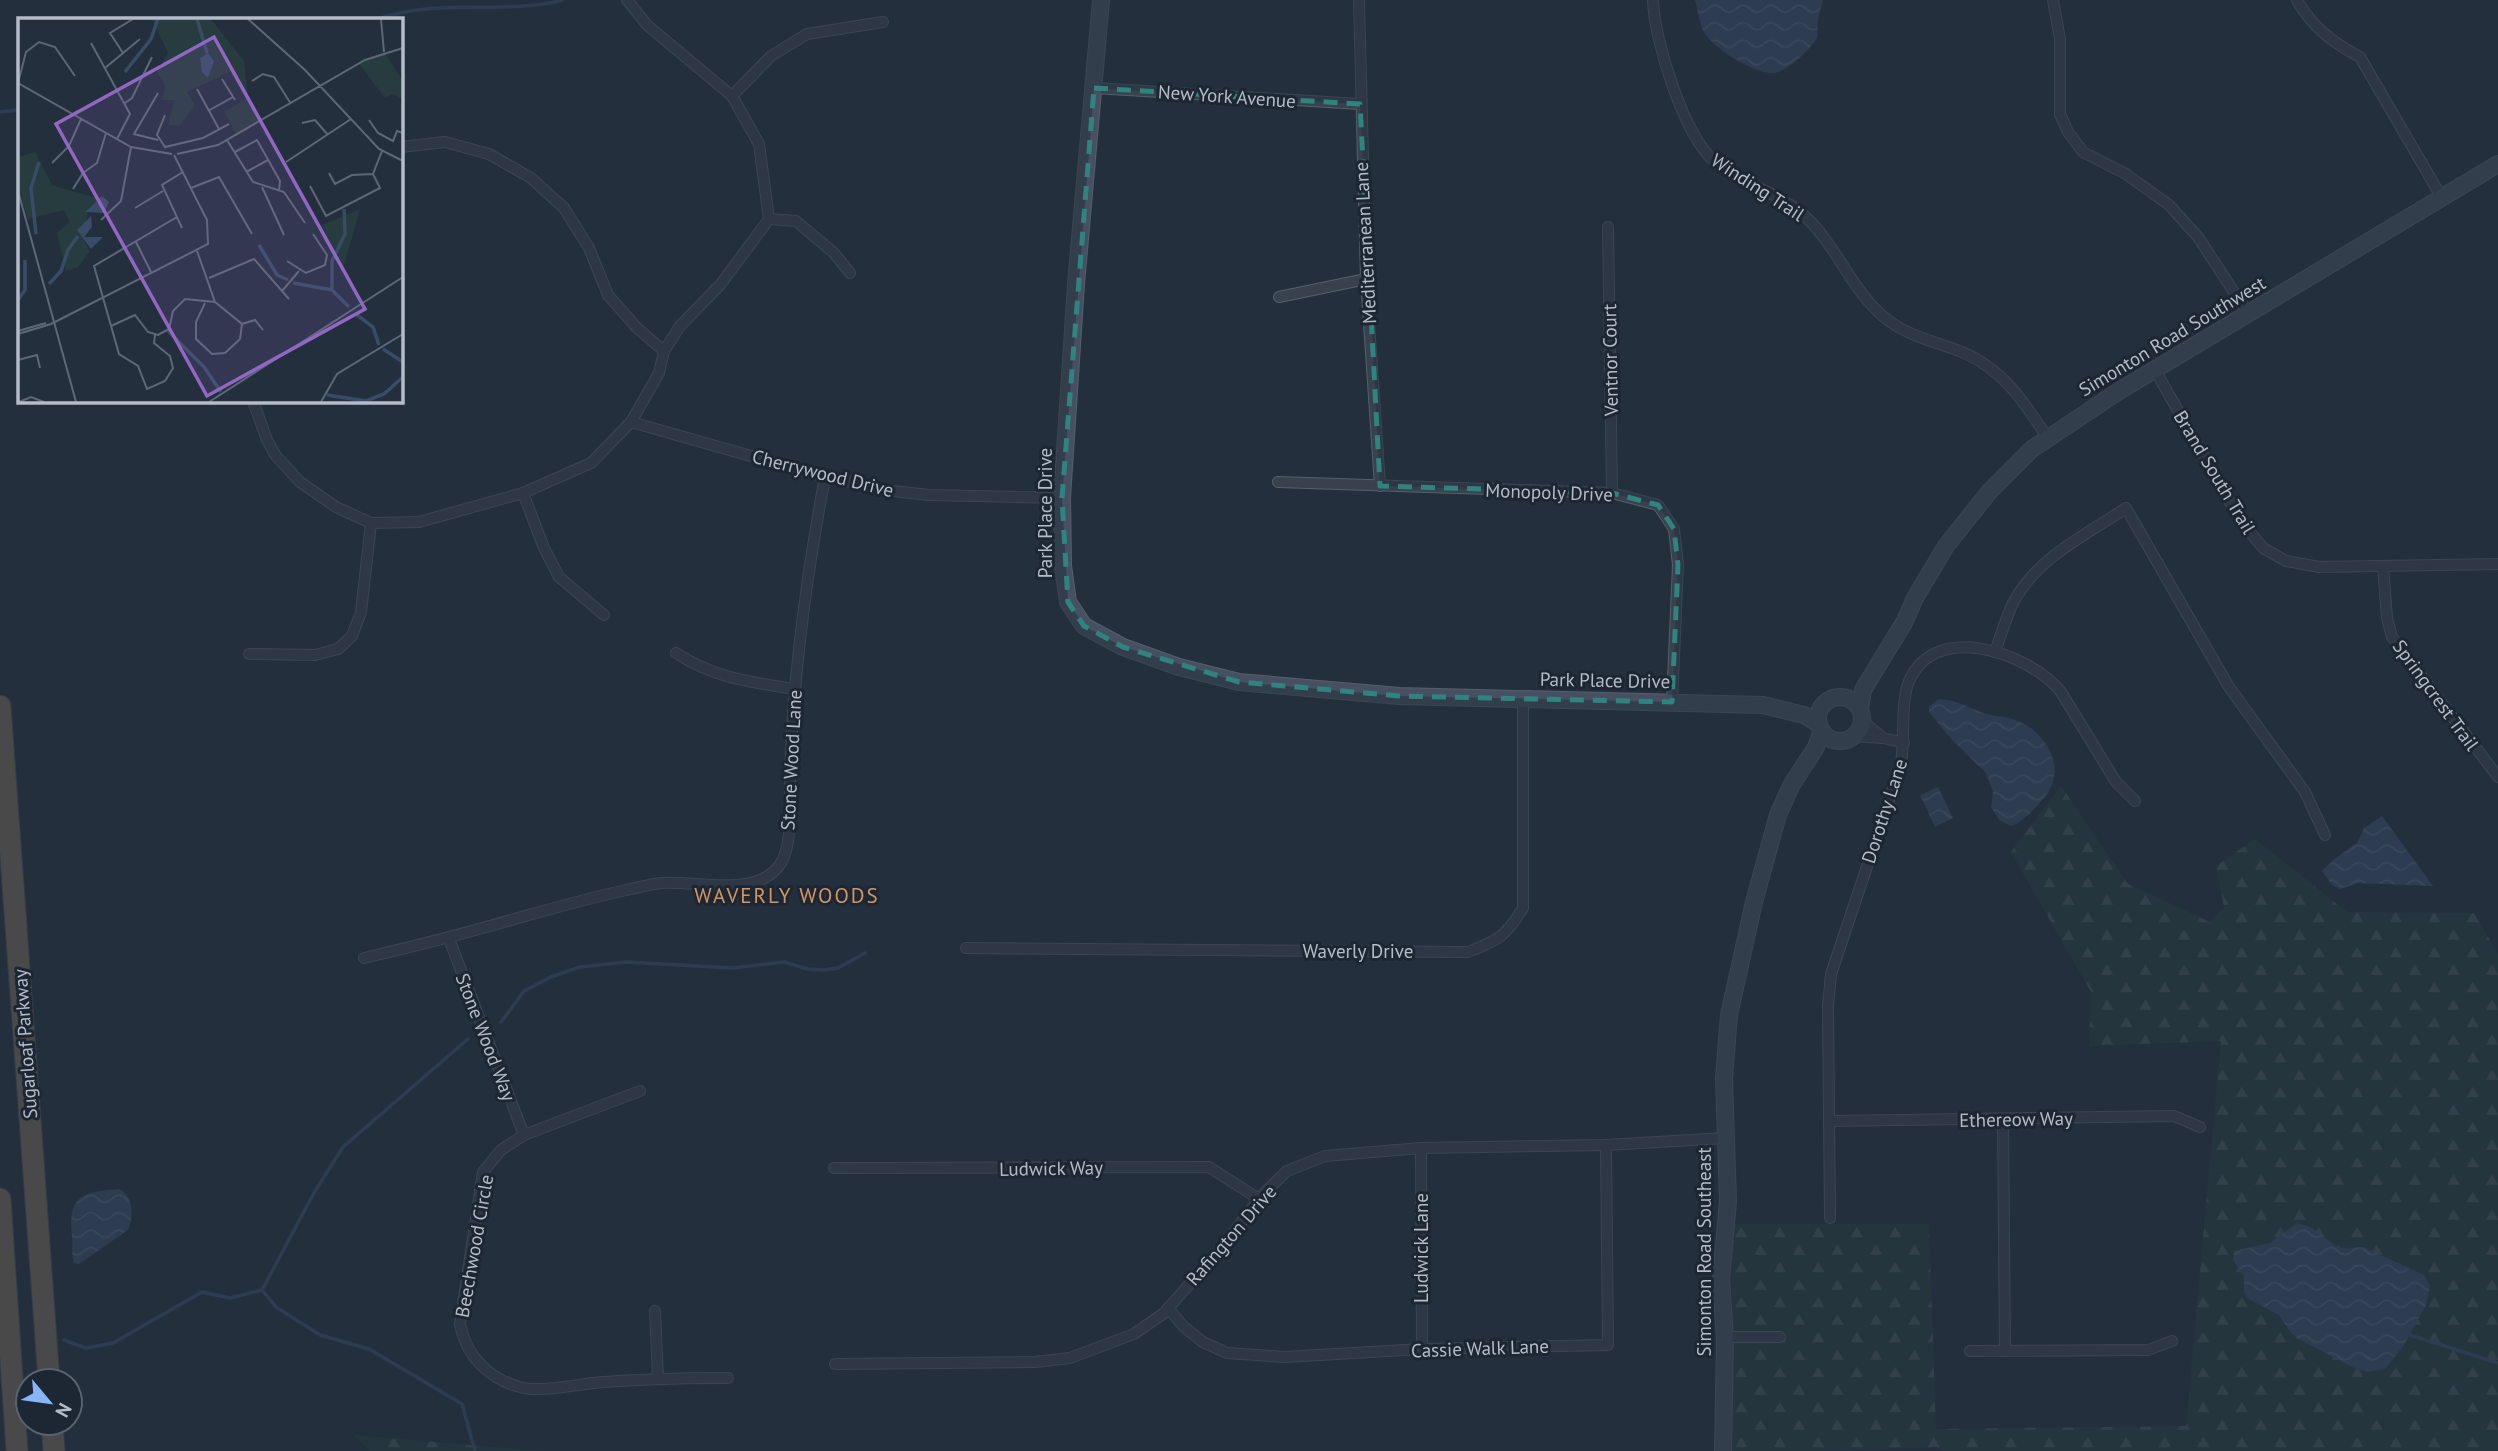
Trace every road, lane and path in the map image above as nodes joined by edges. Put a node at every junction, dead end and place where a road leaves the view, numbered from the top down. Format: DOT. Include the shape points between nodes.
graph roads {
  1 [pos="627,0"];
  2 [pos="1101,0"];
  3 [pos="1359,0"];
  4 [pos="1653,0"];
  5 [pos="2053,0"];
  6 [pos="2297,0"];
  7 [pos="883,22"];
  8 [pos="1094,88"];
  9 [pos="732,96"];
  10 [pos="1360,104"];
  11 [pos="402,147"];
  12 [pos="2498,164"];
  13 [pos="2442,198"];
  14 [pos="769,219"];
  15 [pos="1608,227"];
  16 [pos="850,274"];
  17 [pos="1366,279"];
  18 [pos="1279,297"];
  19 [pos="2249,315"];
  20 [pos="664,351"];
  21 [pos="2155,370"];
  22 [pos="253,402"];
  23 [pos="631,422"];
  24 [pos="2047,438"];
  25 [pos="825,477"];
  26 [pos="1278,482"];
  27 [pos="1380,486"];
  28 [pos="1612,492"];
  29 [pos="523,493"];
  30 [pos="1062,498"];
  31 [pos="371,523"];
  32 [pos="2498,564"];
  33 [pos="2382,566"];
  34 [pos="1915,598"];
  35 [pos="604,615"];
  36 [pos="676,653"];
  37 [pos="1995,653"];
  38 [pos="249,654"];
  39 [pos="794,689"];
  40 [pos="1842,697"];
  41 [pos="1523,699"];
  42 [pos="1672,702"];
  43 [pos="1762,705"];
  44 [pos="1823,705"];
  45 [pos="0,706"];
  46 [pos="1861,713"];
  47 [pos="1820,727"];
  48 [pos="1845,738"];
  49 [pos="1883,738"];
  50 [pos="1904,743"];
  51 [pos="2498,777"];
  52 [pos="2135,802"];
  53 [pos="1777,826"];
  54 [pos="2325,835"];
  55 [pos="449,939"];
  56 [pos="966,948"];
  57 [pos="364,958"];
  58 [pos="640,1091"];
  59 [pos="2003,1119"];
  60 [pos="1830,1121"];
  61 [pos="2200,1126"];
  62 [pos="524,1135"];
  63 [pos="1726,1139"];
  64 [pos="1606,1145"];
  65 [pos="1421,1148"];
  66 [pos="834,1168"];
  67 [pos="0,1199"];
  68 [pos="1259,1199"];
  69 [pos="1830,1218"];
  70 [pos="1168,1308"];
  71 [pos="655,1311"];
  72 [pos="1725,1337"];
  73 [pos="1780,1338"];
  74 [pos="2172,1342"];
  75 [pos="1422,1349"];
  76 [pos="2005,1350"];
  77 [pos="1970,1351"];
  78 [pos="835,1364"];
  79 [pos="48,1367"];
  80 [pos="657,1378"];
  81 [pos="728,1378"];
  82 [pos="17,1451"];
  83 [pos="1723,1451"];
  1 -- 9 [label="street" via="647,25"];
  2 -- 8 [label="street, Park Place Drive"];
  3 -- 10 [label="street, Mediterranean Lane"];
  4 -- 24 [label="street, Winding Trail" via="1661,54 1707,153 1807,218 1828,241 1865,299 1890,322 1969,355 2005,379"];
  5 -- 19 [label="street" via="2060,39 2060,114 2068,132 2083,152 2126,174 2169,205 2198,237"];
  6 -- 13 [label="street" via="2316,28 2360,57"];
  7 -- 9 [label="street" via="807,34 771,56"];
  8 -- 10 [label="street, New York Avenue"];
  8 -- 30 [label="street, Park Place Drive"];
  9 -- 14 [label="street" via="759,144"];
  10 -- 17 [label="street, Mediterranean Lane"];
  11 -- 20 [label="street" via="444,142 489,154 531,178 565,208 589,248 608,295"];
  12 -- 13 [label="street, Simonton Road Southwest"];
  13 -- 19 [label="street, Simonton Road Southwest"];
  14 -- 16 [label="street" via="796,221 834,253"];
  14 -- 20 [label="street"];
  15 -- 28 [label="street, Ventnor Court"];
  17 -- 18 [label="street"];
  17 -- 27 [label="street, Mediterranean Lane"];
  19 -- 21 [label="street, Simonton Road Southwest"];
  20 -- 23 [label="street" via="659,373"];
  21 -- 24 [label="street, Simonton Road Southwest"];
  21 -- 33 [label="street, Brand South Trail" via="2240,520 2263,548 2286,561 2319,567"];
  22 -- 31 [label="street" via="276,456 300,482 336,507"];
  23 -- 25 [label="street, Cherrywood Drive"];
  23 -- 29 [label="street" via="591,463"];
  24 -- 34 [label="street, Simonton Road Southwest" via="2015,464 1964,522"];
  25 -- 30 [label="street, Cherrywood Drive" via="929,495"];
  25 -- 39 [label="street, Stone Wood Lane"];
  26 -- 27 [label="street, Monopoly Drive"];
  27 -- 28 [label="street, Monopoly Drive"];
  28 -- 42 [label="street, Monopoly Drive" via="1658,506 1674,530 1678,565"];
  29 -- 31 [label="street" via="419,522"];
  29 -- 35 [label="street" via="559,577"];
  30 -- 41 [label="street, Park Place Drive" via="1068,602 1084,626 1123,647 1239,682 1399,696"];
  31 -- 38 [label="street" via="361,612 352,636 338,649 315,655"];
  32 -- 33 [label="street, Brand South Trail"];
  33 -- 51 [label="street, Springcrest Trail" via="2392,637"];
  34 -- 40 [label="street, Simonton Road Southwest" via="1856,684"];
  34 -- 46 [label="street, Simonton Road Southwest" via="1863,690"];
  36 -- 39 [label="street" via="699,667 743,681"];
  37 -- 50 [label="street, Dorothy Lane" via="1954,647 1923,664 1908,686"];
  37 -- 52 [label="street, Dorothy Lane" via="2034,668 2052,681 2116,782"];
  37 -- 54 [label="street" via="2013,603 2030,579 2054,555 2126,508 2229,687 2305,792"];
  39 -- 55 [label="street, Stone Wood Lane" via="790,832 779,865 768,874 728,887 662,883 585,899"];
  40 -- 44 [label="street"];
  40 -- 46 [label="street"];
  41 -- 42 [label="street, Park Place Drive"];
  41 -- 56 [label="street, Waverly Drive" via="1522,908 1510,929 1494,942 1468,952"];
  42 -- 43 [label="street, Park Place Drive"];
  43 -- 44 [label="street, Park Place Drive" via="1788,701"];
  43 -- 47 [label="street, Park Place Drive" via="1804,715"];
  44 -- 47 [label="street"];
  45 -- 79 [label="highway, Sugarloaf Parkway"];
  46 -- 48 [label="street" via="1858,731"];
  46 -- 49 [label="street"];
  47 -- 48 [label="street" via="1826,736"];
  47 -- 53 [label="street" via="1816,747 1791,786"];
  48 -- 49 [label="street"];
  48 -- 53 [label="street" via="1818,761"];
  49 -- 50 [label="street"];
  50 -- 60 [label="street, Dorothy Lane" via="1900,768 1831,974"];
  53 -- 63 [label="street, Simonton Road Southeast" via="1733,993 1725,1054"];
  55 -- 57 [label="street, Stone Wood Lane"];
  55 -- 62 [label="street, Stone Wood Way"];
  58 -- 62 [label="street, Beechwood Circle"];
  59 -- 60 [label="street, Ethereow Way"];
  59 -- 61 [label="street, Ethereow Way" via="2174,1116"];
  59 -- 76 [label="street"];
  60 -- 69 [label="street, Dorothy Lane"];
  62 -- 80 [label="street, Beechwood Circle" via="501,1150 484,1172 460,1324 463,1341 489,1373 526,1389"];
  63 -- 64 [label="street, Rafington Drive"];
  63 -- 72 [label="street, Simonton Road Southeast" via="1728,1201 1721,1279"];
  64 -- 65 [label="street, Rafington Drive"];
  64 -- 75 [label="street, Cassie Walk Lane" via="1608,1345"];
  65 -- 68 [label="street, Rafington Drive" via="1310,1160 1287,1171"];
  65 -- 75 [label="street, Ludwick Lane"];
  66 -- 68 [label="street, Ludwick Way" via="1209,1167"];
  67 -- 82 [label="highway"];
  68 -- 70 [label="street, Rafington Drive"];
  70 -- 75 [label="street, Cassie Walk Lane" via="1203,1342 1227,1353 1285,1357"];
  70 -- 78 [label="street, Rafington Drive" via="1134,1334 1070,1358"];
  71 -- 80 [label="street"];
  72 -- 73 [label="street"];
  72 -- 83 [label="street, Simonton Road Southeast"];
  74 -- 76 [label="street" via="2148,1350"];
  76 -- 77 [label="street"];
  80 -- 81 [label="street, Beechwood Circle"];
}
